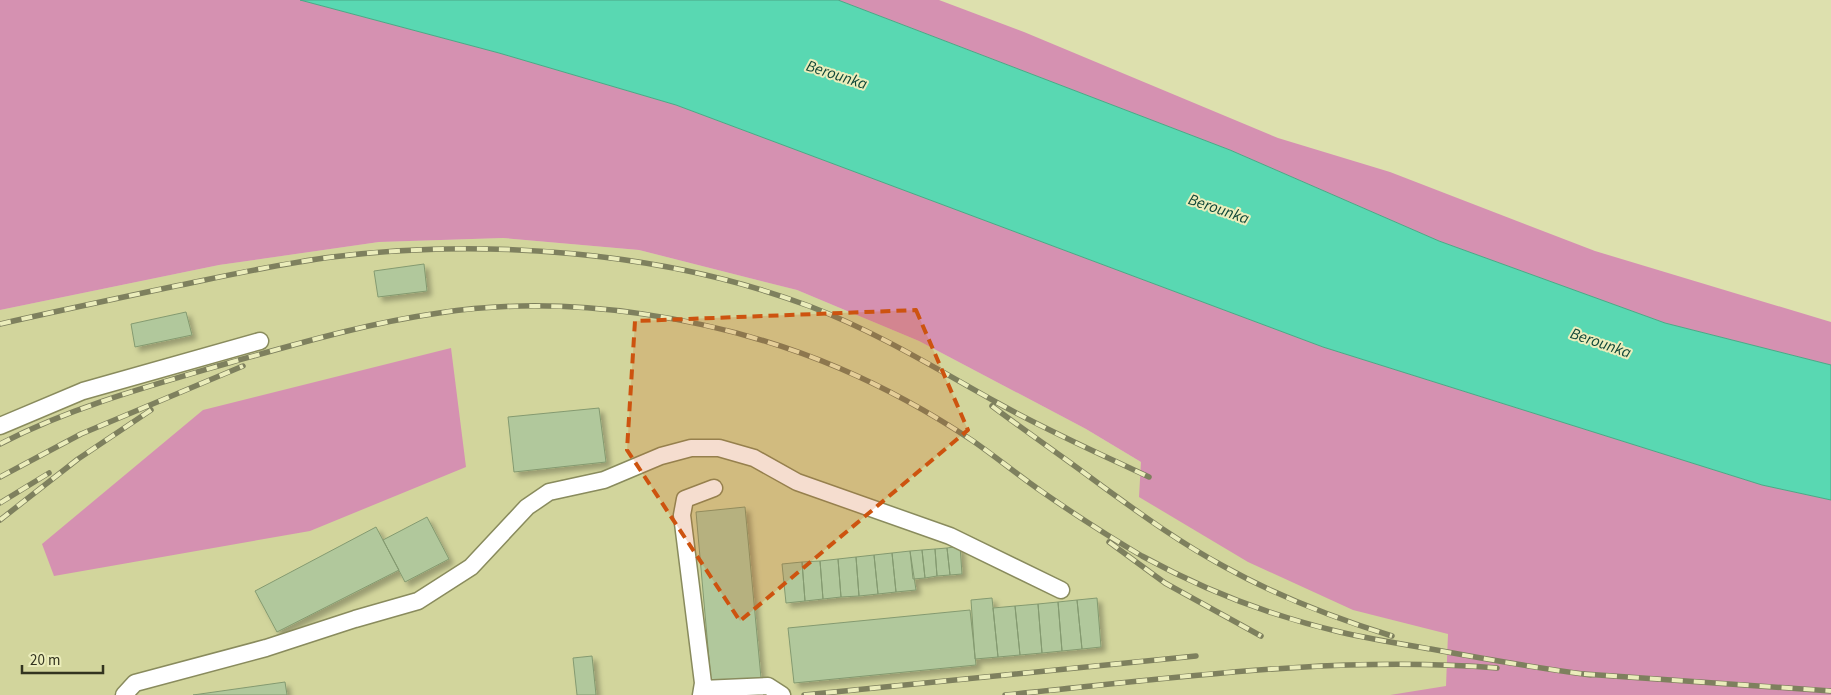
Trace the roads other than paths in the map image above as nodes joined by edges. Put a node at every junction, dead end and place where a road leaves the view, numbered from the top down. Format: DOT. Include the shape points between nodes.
graph roads {
  1 [pos="260,341"];
  2 [pos="0,426"];
  3 [pos="714,488"];
  4 [pos="1061,590"];
  5 [pos="701,692"];
  6 [pos="124,695"];
  7 [pos="782,695"];
  1 -- 2 [label="lane" via="84,391"];
  3 -- 5 [label="lane" via="685,499 682,515 703,683"];
  4 -- 6 [label="lane" via="950,536 797,482 754,458 720,448 690,448 661,456 604,480 549,492 527,507 472,567 418,601 266,648 135,683"];
  5 -- 7 [label="lane" via="768,686"];
}
